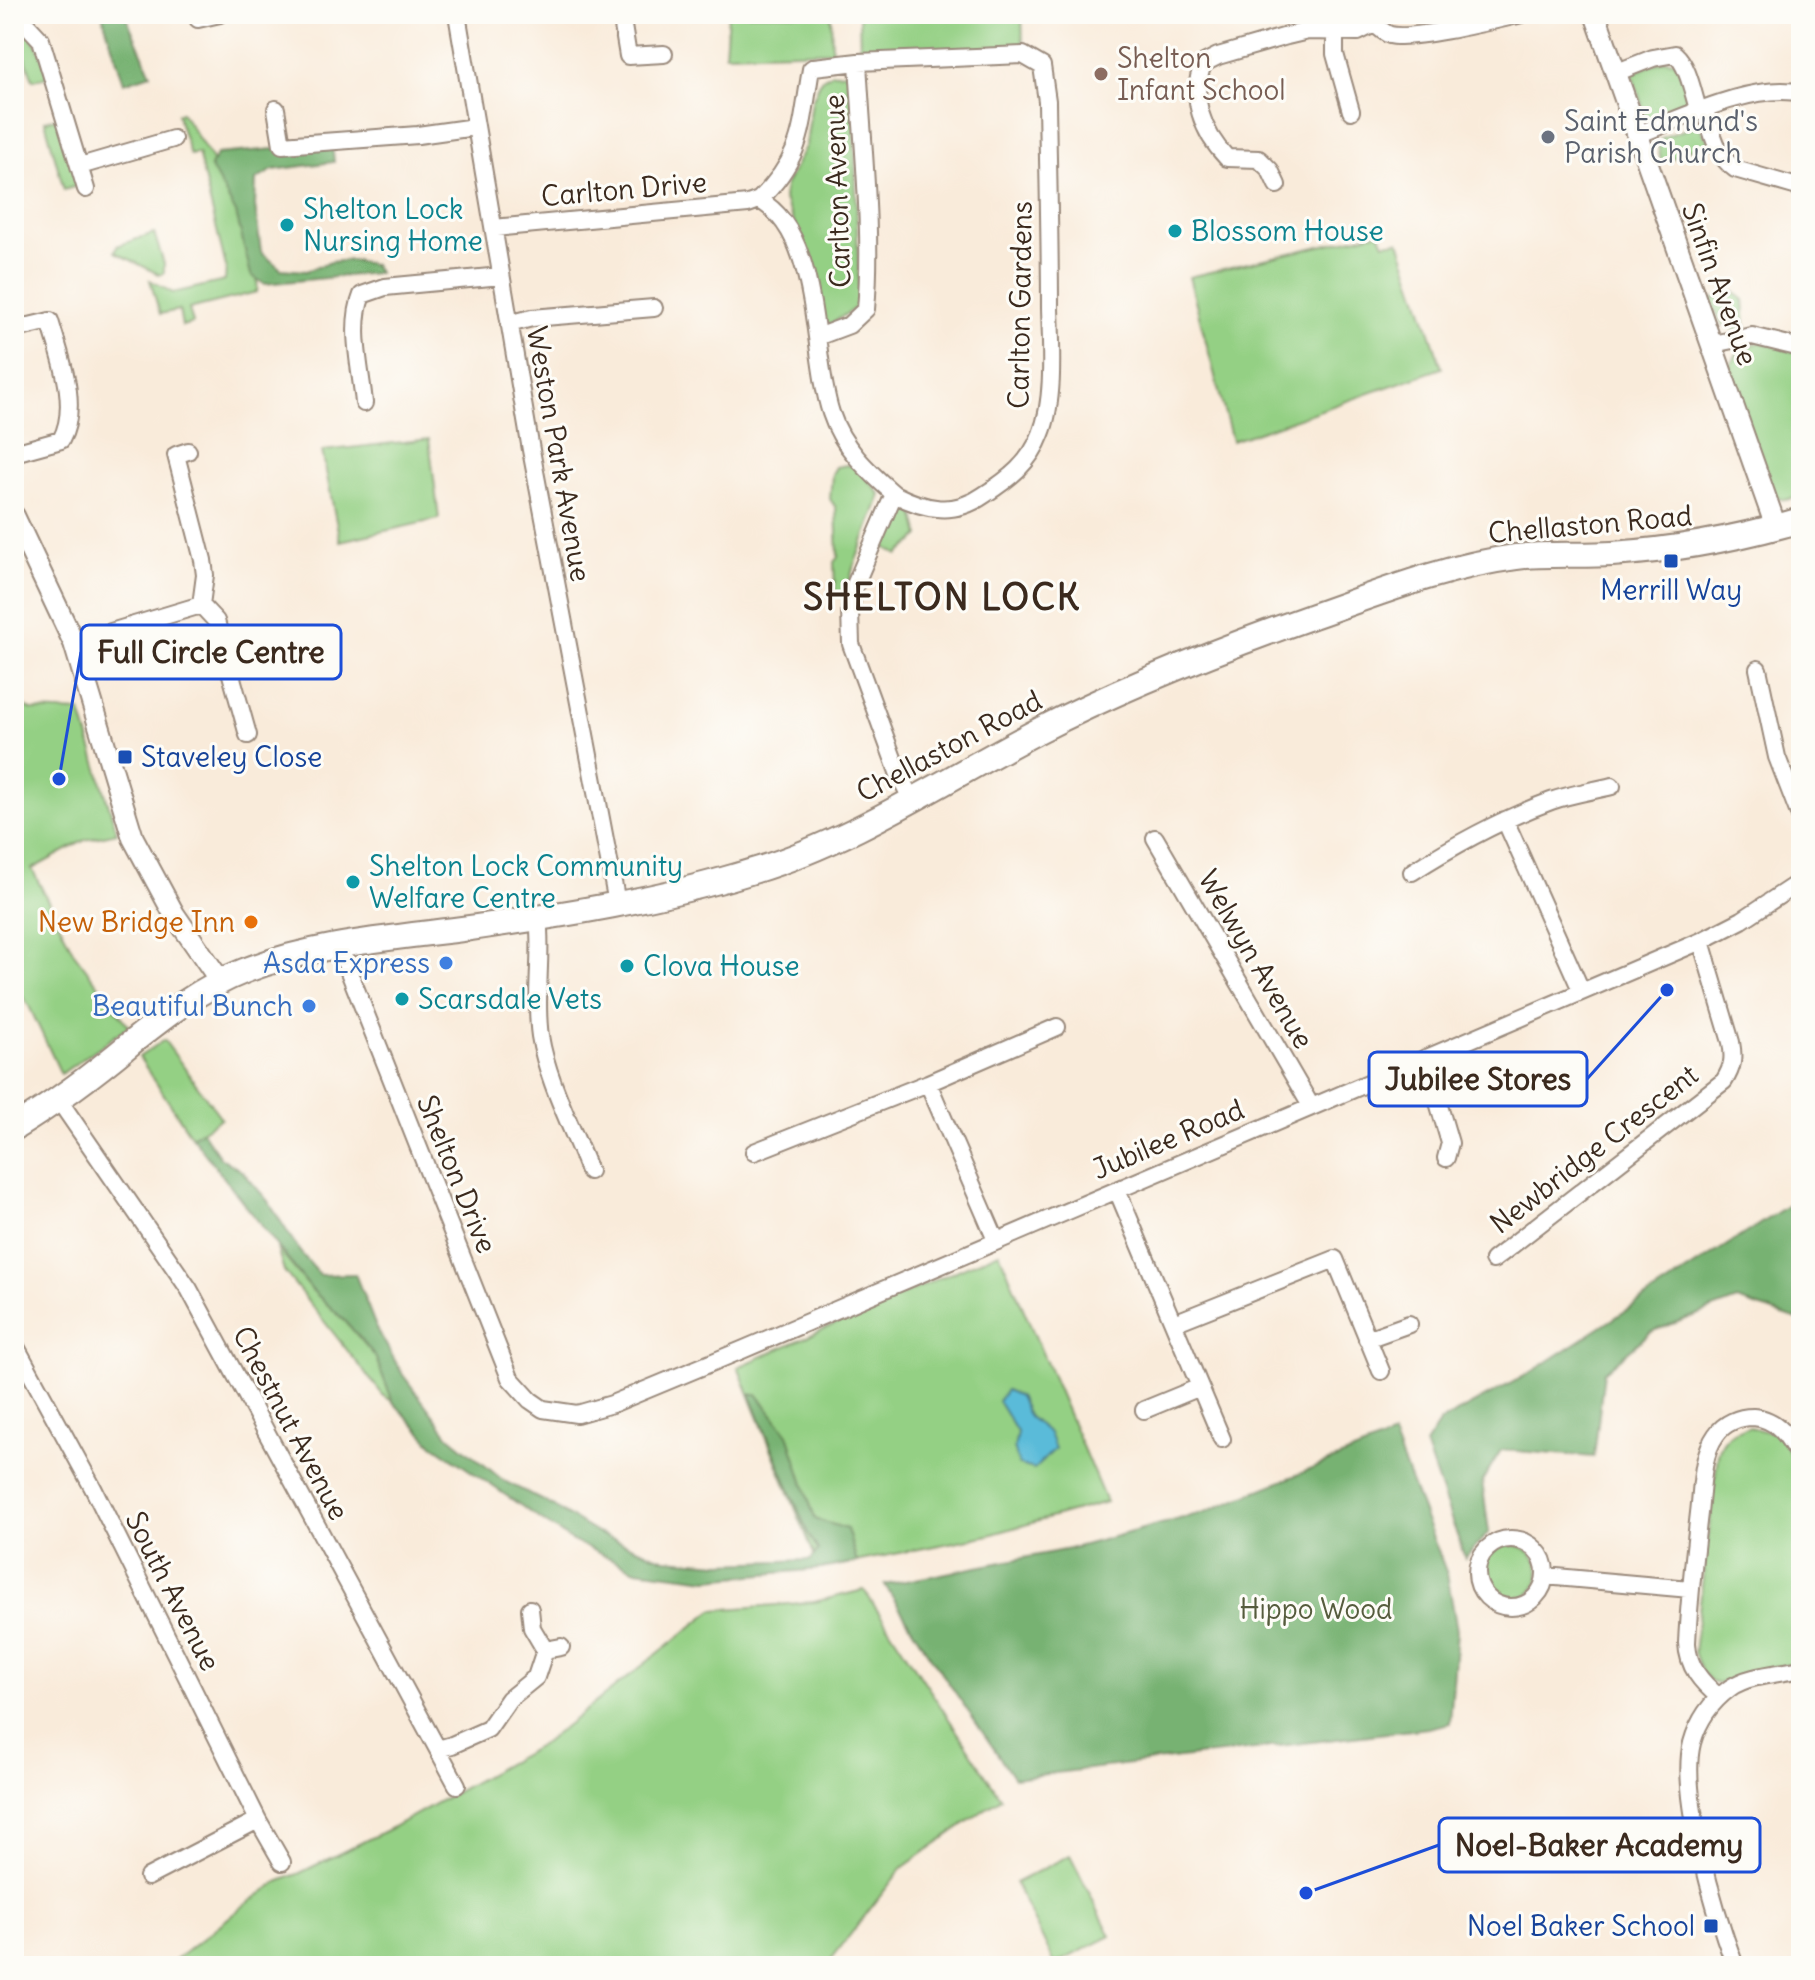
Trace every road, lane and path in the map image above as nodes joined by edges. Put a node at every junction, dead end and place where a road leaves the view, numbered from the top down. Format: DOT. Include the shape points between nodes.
graph roads {
  1 [pos="220,14"];
  2 [pos="457,14"];
  3 [pos="621,14"];
  4 [pos="1522,14"];
  5 [pos="1595,14"];
  6 [pos="198,19"];
  7 [pos="1372,19"];
  8 [pos="14,20"];
  9 [pos="1335,32"];
  10 [pos="664,54"];
  11 [pos="858,62"];
  12 [pos="1615,73"];
  13 [pos="1045,90"];
  14 [pos="1801,93"];
  15 [pos="276,109"];
  16 [pos="1351,111"];
  17 [pos="1702,111"];
  18 [pos="475,127"];
  19 [pos="1637,135"];
  20 [pos="173,139"];
  21 [pos="80,166"];
  22 [pos="1277,185"];
  23 [pos="1801,188"];
  24 [pos="86,189"];
  25 [pos="759,200"];
  26 [pos="494,228"];
  27 [pos="501,276"];
  28 [pos="654,308"];
  29 [pos="509,324"];
  30 [pos="25,327"];
  31 [pos="817,337"];
  32 [pos="1713,344"];
  33 [pos="1801,348"];
  34 [pos="364,403"];
  35 [pos="188,451"];
  36 [pos="14,453"];
  37 [pos="894,494"];
  38 [pos="14,516"];
  39 [pos="1801,520"];
  40 [pos="1776,527"];
  41 [pos="201,605"];
  42 [pos="74,643"];
  43 [pos="1758,669"];
  44 [pos="248,735"];
  45 [pos="1612,786"];
  46 [pos="911,799"];
  47 [pos="1801,819"];
  48 [pos="1505,820"];
  49 [pos="1155,838"];
  50 [pos="1412,872"];
  51 [pos="1801,881"];
  52 [pos="617,903"];
  53 [pos="538,917"];
  54 [pos="1701,941"];
  55 [pos="341,945"];
  56 [pos="221,982"];
  57 [pos="1581,990"];
  58 [pos="1057,1027"];
  59 [pos="1425,1058"];
  60 [pos="928,1083"];
  61 [pos="58,1099"];
  62 [pos="1311,1106"];
  63 [pos="14,1128"];
  64 [pos="754,1152"];
  65 [pos="1446,1158"];
  66 [pos="589,1171"];
  67 [pos="1117,1190"];
  68 [pos="996,1240"];
  69 [pos="1493,1260"];
  70 [pos="1174,1323"];
  71 [pos="1409,1324"];
  72 [pos="1367,1339"];
  73 [pos="14,1343"];
  74 [pos="1381,1371"];
  75 [pos="1200,1387"];
  76 [pos="543,1409"];
  77 [pos="1144,1410"];
  78 [pos="1222,1439"];
  79 [pos="1801,1460"];
  80 [pos="1545,1576"];
  81 [pos="1690,1589"];
  82 [pos="530,1609"];
  83 [pos="1801,1669"];
  84 [pos="1719,1697"];
  85 [pos="438,1749"];
  86 [pos="457,1785"];
  87 [pos="258,1820"];
  88 [pos="282,1862"];
  89 [pos="148,1877"];
  90 [pos="1735,1966"];
  1 -- 6 [label="street"];
  2 -- 18 [label="street, Weston Park Avenue"];
  3 -- 10 [label="street" via="628,56"];
  4 -- 7 [label="street" via="1400,36 1387,34"];
  5 -- 12 [label="street, Sinfin Avenue"];
  7 -- 9 [label="street" via="1358,32"];
  8 -- 21 [label="street" via="41,40"];
  9 -- 16 [label="street" via="1335,54"];
  9 -- 22 [label="street" via="1298,34 1218,56 1204,63 1199,73 1195,92 1204,125 1218,149 1227,158 1259,159"];
  11 -- 13 [label="street, Carlton Avenue" via="1023,55 1042,66"];
  11 -- 25 [label="street, Carlton Avenue" via="811,69 799,146"];
  11 -- 31 [label="street, Carlton Avenue" via="866,309 849,325"];
  12 -- 17 [label="street" via="1675,54"];
  12 -- 19 [label="street, Sinfin Avenue"];
  13 -- 37 [label="street, Carlton Gardens" via="1051,348 1041,435 1004,483 965,506 930,508"];
  14 -- 17 [label="street" via="1754,93"];
  15 -- 18 [label="street" via="282,145"];
  17 -- 19 [label="street"];
  17 -- 23 [label="street" via="1727,163"];
  18 -- 26 [label="street, Weston Park Avenue"];
  19 -- 32 [label="street, Sinfin Avenue"];
  20 -- 21 [label="street"];
  21 -- 24 [label="street"];
  25 -- 26 [label="street, Carlton Drive"];
  25 -- 31 [label="street, Carlton Avenue" via="772,207 794,236"];
  26 -- 27 [label="street, Weston Park Avenue"];
  27 -- 29 [label="street, Weston Park Avenue"];
  27 -- 34 [label="street" via="385,287 362,295 357,308"];
  28 -- 29 [label="street"];
  29 -- 52 [label="street, Weston Park Avenue"];
  30 -- 36 [label="street" via="50,321 65,372 68,419 61,440"];
  31 -- 37 [label="street, Carlton Avenue" via="835,422 849,450"];
  32 -- 33 [label="street" via="1752,336"];
  32 -- 40 [label="street, Sinfin Avenue"];
  35 -- 41 [label="street" via="176,455 203,560"];
  37 -- 46 [label="street" via="855,585 851,644"];
  38 -- 42 [label="street"];
  39 -- 40 [label="main road, Chellaston Road"];
  40 -- 46 [label="main road, Chellaston Road" via="1670,549 1521,556 1460,567 1308,618 1128,689"];
  41 -- 42 [label="street"];
  41 -- 44 [label="street" via="216,621"];
  42 -- 56 [label="street" via="133,838 174,914"];
  43 -- 47 [label="street" via="1777,757"];
  45 -- 48 [label="street" via="1554,800"];
  46 -- 52 [label="main road, Chellaston Road" via="795,857"];
  48 -- 50 [label="street"];
  48 -- 57 [label="street"];
  49 -- 62 [label="street, Welwyn Avenue"];
  51 -- 54 [label="street, Jubilee Road"];
  52 -- 53 [label="main road, Chellaston Road"];
  53 -- 55 [label="main road, Chellaston Road"];
  53 -- 66 [label="street" via="544,1053"];
  54 -- 57 [label="street, Jubilee Road"];
  54 -- 69 [label="street, Newbridge Crescent" via="1734,1058 1724,1081"];
  55 -- 56 [label="main road, Chellaston Road" via="296,953"];
  55 -- 76 [label="street, Shelton Drive" via="503,1364 521,1391"];
  56 -- 61 [label="main road, Chellaston Road" via="157,1021"];
  57 -- 59 [label="street, Jubilee Road"];
  58 -- 60 [label="street"];
  59 -- 62 [label="street, Jubilee Road"];
  59 -- 65 [label="street" via="1450,1143"];
  60 -- 64 [label="street"];
  60 -- 68 [label="street"];
  61 -- 63 [label="main road, Chellaston Road"];
  61 -- 85 [label="street, Chestnut Avenue" via="189,1289"];
  62 -- 67 [label="street, Jubilee Road"];
  67 -- 68 [label="street, Jubilee Road"];
  67 -- 70 [label="street"];
  68 -- 76 [label="street, Jubilee Road" via="612,1404 577,1414"];
  70 -- 72 [label="street" via="1335,1259"];
  70 -- 75 [label="street"];
  71 -- 72 [label="street"];
  72 -- 74 [label="street"];
  73 -- 87 [label="street, South Avenue" via="93,1488"];
  75 -- 77 [label="street"];
  75 -- 78 [label="street"];
  79 -- 81 [label="street" via="1780,1427 1764,1419 1739,1419 1717,1434 1703,1475"];
  80 -- 80 [label="street" via="1538,1554 1511,1540 1490,1546 1480,1558 1477,1576 1482,1592 1501,1606 1531,1600"];
  80 -- 81 [label="street"];
  81 -- 84 [label="street" via="1688,1658 1697,1676"];
  82 -- 85 [label="street" via="532,1628 553,1649 536,1677 509,1699 488,1729"];
  83 -- 84 [label="street" via="1741,1682"];
  84 -- 90 [label="street" via="1697,1727 1690,1778 1705,1864"];
  85 -- 86 [label="street, Chestnut Avenue"];
  87 -- 88 [label="street, South Avenue"];
  87 -- 89 [label="street"];
}
